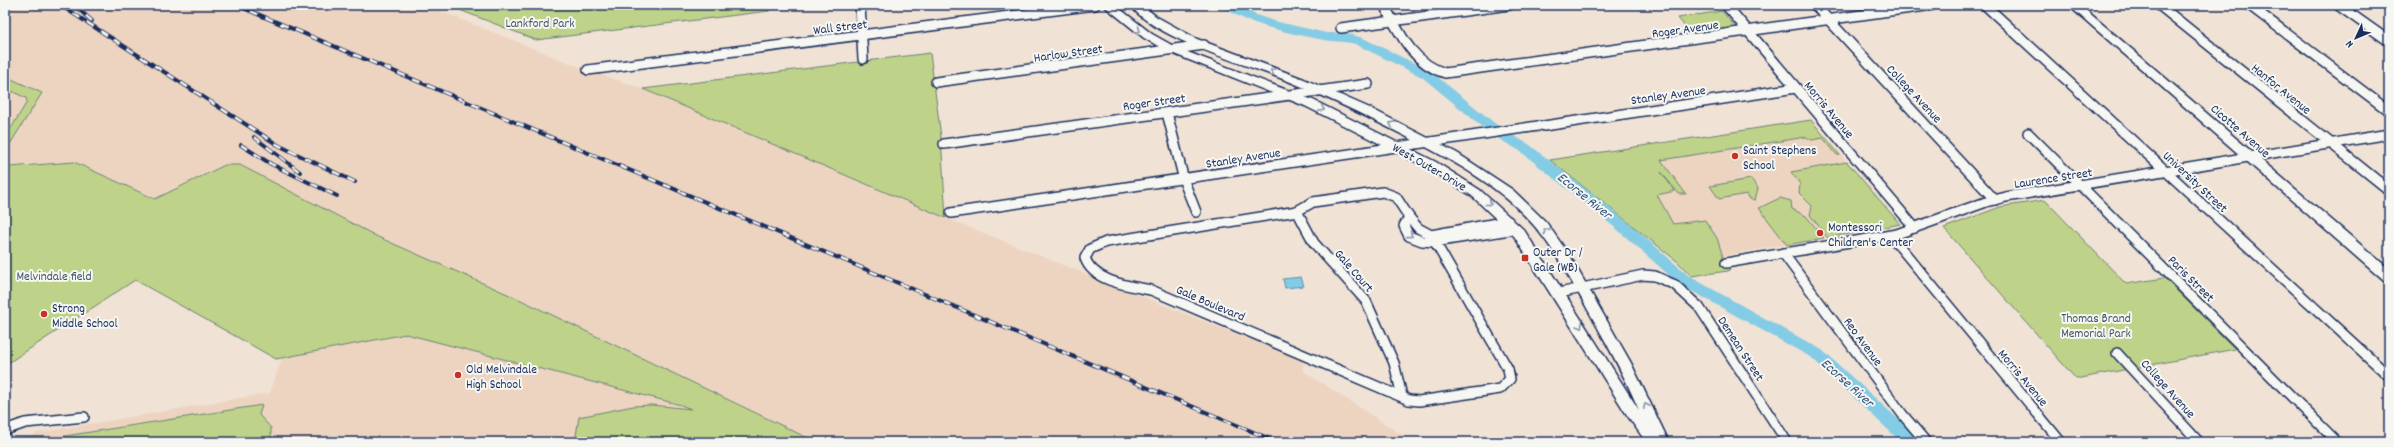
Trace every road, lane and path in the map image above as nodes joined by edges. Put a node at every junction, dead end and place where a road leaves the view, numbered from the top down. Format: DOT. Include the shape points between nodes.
graph roads {
  1 [pos="860,5"];
  2 [pos="1095,5"];
  3 [pos="1108,5"];
  4 [pos="1135,5"];
  5 [pos="1384,5"];
  6 [pos="1509,5"];
  7 [pos="1726,5"];
  8 [pos="1815,5"];
  9 [pos="1933,5"];
  10 [pos="1986,5"];
  11 [pos="2073,5"];
  12 [pos="2159,5"];
  13 [pos="2249,5"];
  14 [pos="2338,5"];
  15 [pos="1901,7"];
  16 [pos="1393,20"];
  17 [pos="1829,20"];
  18 [pos="1341,28"];
  19 [pos="1749,31"];
  20 [pos="861,35"];
  21 [pos="2389,42"];
  22 [pos="1204,45"];
  23 [pos="1173,50"];
  24 [pos="863,59"];
  25 [pos="588,70"];
  26 [pos="936,82"];
  27 [pos="1368,84"];
  28 [pos="1796,88"];
  29 [pos="1322,91"];
  30 [pos="1291,95"];
  31 [pos="2389,111"];
  32 [pos="1167,113"];
  33 [pos="2028,133"];
  34 [pos="2389,134"];
  35 [pos="1427,142"];
  36 [pos="944,144"];
  37 [pos="2332,144"];
  38 [pos="1396,146"];
  39 [pos="2250,157"];
  40 [pos="2166,171"];
  41 [pos="1184,179"];
  42 [pos="2082,186"];
  43 [pos="2389,190"];
  44 [pos="1995,200"];
  45 [pos="1297,211"];
  46 [pos="1196,212"];
  47 [pos="951,213"];
  48 [pos="1512,225"];
  49 [pos="1915,228"];
  50 [pos="1891,236"];
  51 [pos="1433,239"];
  52 [pos="1783,253"];
  53 [pos="1726,263"];
  54 [pos="2389,277"];
  55 [pos="1582,287"];
  56 [pos="1559,292"];
  57 [pos="2118,353"];
  58 [pos="2389,376"];
  59 [pos="1402,396"];
  60 [pos="84,417"];
  61 [pos="5,430"];
  62 [pos="1655,442"];
  63 [pos="1661,442"];
  64 [pos="1787,442"];
  65 [pos="1926,442"];
  66 [pos="2061,442"];
  67 [pos="2199,442"];
  68 [pos="2337,442"];
  1 -- 20 [label="street"];
  2 -- 20 [label="street, Wall Street"];
  3 -- 23 [label="main road, West Outer Drive, one-way" via="1148,36"];
  4 -- 22 [label="main road, West Outer Drive" via="1160,24"];
  5 -- 16 [label="street"];
  6 -- 16 [label="street"];
  7 -- 19 [label="street, Morris Avenue"];
  8 -- 17 [label="street, College Avenue"];
  9 -- 15 [label="street, Roger Avenue"];
  10 -- 40 [label="street, University Street"];
  11 -- 39 [label="main road, Cicotte Avenue"];
  12 -- 37 [label="street, Hanfor Avenue"];
  13 -- 31 [label="street"];
  14 -- 21 [label="street"];
  15 -- 17 [label="street, Roger Avenue"];
  16 -- 18 [label="street"];
  16 -- 19 [label="street, Roger Avenue" via="1409,50 1441,73"];
  17 -- 19 [label="street, Roger Avenue"];
  17 -- 44 [label="street, College Avenue"];
  19 -- 28 [label="street, Morris Avenue"];
  20 -- 24 [label="street"];
  20 -- 25 [label="street, Wall Street"];
  22 -- 23 [label="street, Harlow Street"];
  29 -- 22 [label="main road, West Outer Drive, one-way"];
  23 -- 26 [label="street, Harlow Street"];
  23 -- 30 [label="main road, West Outer Drive"];
  27 -- 29 [label="street, Roger Street"];
  28 -- 35 [label="street, Stanley Avenue"];
  28 -- 49 [label="street, Morris Avenue"];
  29 -- 30 [label="street, Roger Street"];
  35 -- 29 [label="main road, West Outer Drive, one-way"];
  30 -- 32 [label="street, Roger Street"];
  30 -- 38 [label="main road, West Outer Drive, one-way"];
  32 -- 36 [label="street, Roger Street"];
  32 -- 41 [label="street"];
  33 -- 42 [label="street, Paris Street"];
  34 -- 37 [label="street, Laurence Street"];
  35 -- 38 [label="street, Stanley Avenue"];
  55 -- 35 [label="main road, West Outer Drive, one-way" via="1555,242 1523,205 1476,169"];
  37 -- 39 [label="street, Laurence Street"];
  37 -- 43 [label="street, Hanfor Avenue"];
  38 -- 41 [label="street, Stanley Avenue"];
  38 -- 48 [label="main road, West Outer Drive, one-way" via="1464,184"];
  39 -- 40 [label="street, Laurence Street"];
  39 -- 54 [label="main road, Cicotte Avenue"];
  40 -- 42 [label="street, Laurence Street"];
  40 -- 58 [label="street, University Street"];
  41 -- 46 [label="street"];
  41 -- 47 [label="street, Stanley Avenue"];
  42 -- 44 [label="street, Laurence Street"];
  42 -- 68 [label="street, Paris Street"];
  44 -- 49 [label="street, Laurence Street"];
  45 -- 51 [label="street, Gale Boulevard" via="1313,202 1383,192 1400,201 1409,216 1404,226 1406,232 1415,239"];
  45 -- 59 [label="street, Gale Court" via="1314,243 1366,301 1394,363"];
  45 -- 59 [label="street, Gale Boulevard" via="1098,244 1088,251 1086,260 1088,266 1100,276 1151,290"];
  48 -- 51 [label="street, Gale Boulevard"];
  48 -- 56 [label="main road, West Outer Drive"];
  49 -- 50 [label="street, Laurence Street"];
  50 -- 52 [label="street, Laurence Street"];
  50 -- 66 [label="street, Morris Avenue"];
  51 -- 59 [label="street, Gale Boulevard" via="1508,369 1510,379 1500,390 1419,401"];
  52 -- 53 [label="street, Laurence Street"];
  52 -- 65 [label="street, Reo Avenue" via="1903,415"];
  55 -- 56 [label="street"];
  63 -- 55 [label="main road, West Outer Drive, one-way" via="1624,361"];
  55 -- 64 [label="street, Demean Street" via="1643,275 1664,279 1684,292 1710,321"];
  56 -- 62 [label="main road, West Outer Drive, one-way" via="1632,410"];
  57 -- 67 [label="street, College Avenue"];
  60 -- 61 [label="street" via="24,423"];
}
